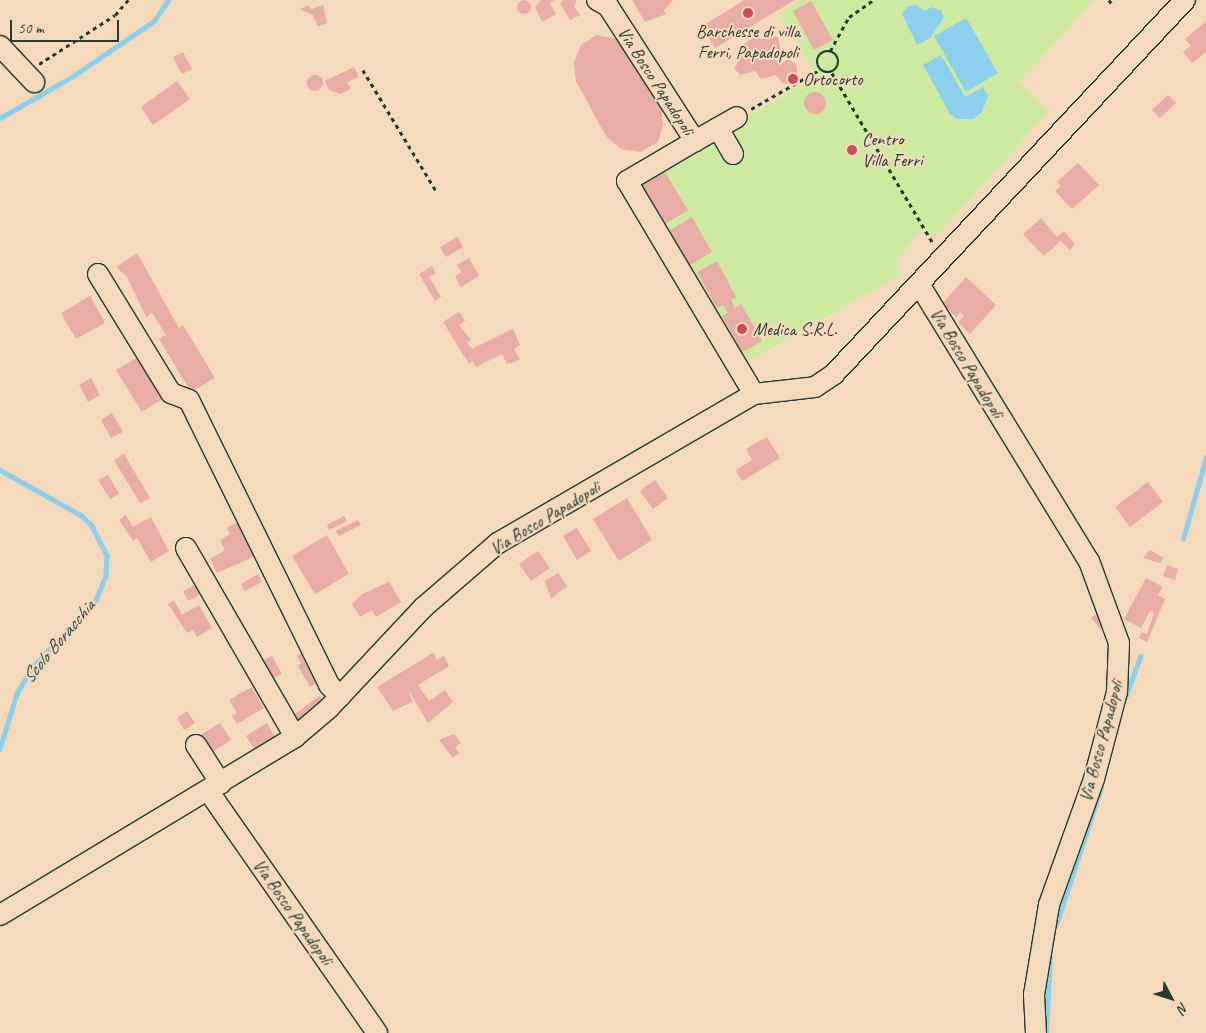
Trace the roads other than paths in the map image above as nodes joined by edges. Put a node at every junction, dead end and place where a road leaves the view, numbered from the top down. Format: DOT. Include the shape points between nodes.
graph roads {
  1 [pos="597,0"];
  2 [pos="1185,0"];
  3 [pos="0,46"];
  4 [pos="37,73"];
  5 [pos="737,117"];
  6 [pos="718,128"];
  7 [pos="695,142"];
  8 [pos="733,154"];
  9 [pos="98,274"];
  10 [pos="920,284"];
  11 [pos="754,394"];
  12 [pos="186,548"];
  13 [pos="340,696"];
  14 [pos="295,736"];
  15 [pos="196,745"];
  16 [pos="215,788"];
  17 [pos="0,915"];
  18 [pos="377,1033"];
  19 [pos="1036,1033"];
  1 -- 7 [label="street, Via Bosco Papadopoli" via="608,6"];
  2 -- 10 [label="street, Via Bosco Papadopoli"];
  3 -- 4 [label="street"];
  5 -- 6 [label="street, Via Bosco Papadopoli"];
  6 -- 7 [label="street, Via Bosco Papadopoli"];
  6 -- 8 [label="street"];
  7 -- 11 [label="street, Via Bosco Papadopoli" via="627,181"];
  9 -- 13 [label="street" via="170,393 189,400 329,685"];
  10 -- 11 [label="street, Via Bosco Papadopoli" via="834,374 815,387"];
  10 -- 19 [label="street, Via Bosco Papadopoli" via="1089,561 1119,643 1117,692 1094,779 1049,905 1034,995"];
  11 -- 13 [label="street, Via Bosco Papadopoli" via="498,543 424,607"];
  12 -- 14 [label="street"];
  13 -- 14 [label="street, Via Bosco Papadopoli"];
  14 -- 16 [label="street, Via Bosco Papadopoli"];
  15 -- 16 [label="street"];
  16 -- 17 [label="street, Via Bosco Papadopoli"];
  16 -- 18 [label="street, Via Bosco Papadopoli"];
}
